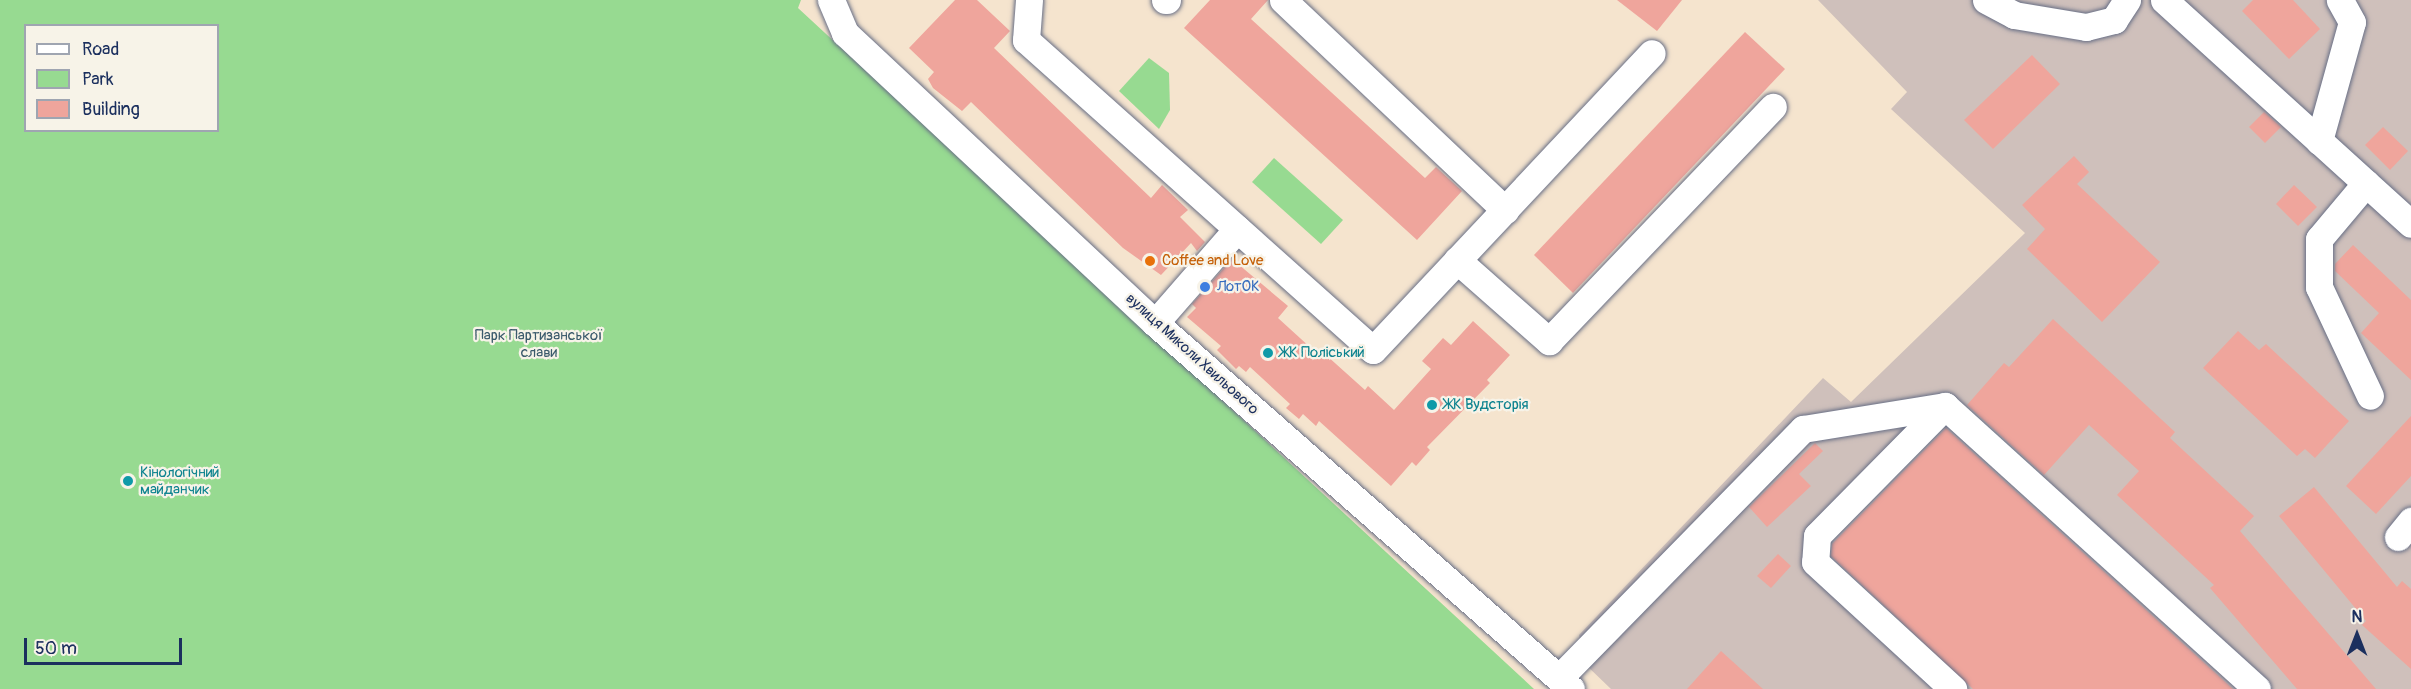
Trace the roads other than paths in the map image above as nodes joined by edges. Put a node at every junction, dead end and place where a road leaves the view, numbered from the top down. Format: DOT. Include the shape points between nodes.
graph roads {
  1 [pos="1029,0"];
  2 [pos="1283,0"];
  3 [pos="1986,0"];
  4 [pos="2127,0"];
  5 [pos="2164,0"];
  6 [pos="2340,0"];
  7 [pos="831,1"];
  8 [pos="1652,53"];
  9 [pos="1773,107"];
  10 [pos="2319,141"];
  11 [pos="2366,183"];
  12 [pos="1505,210"];
  13 [pos="2411,224"];
  14 [pos="1237,229"];
  15 [pos="1457,260"];
  16 [pos="1155,323"];
  17 [pos="2370,396"];
  18 [pos="1945,406"];
  19 [pos="1565,683"];
  20 [pos="1953,689"];
  21 [pos="2257,689"];
  1 -- 14 [label="street" via="1026,40"];
  2 -- 12 [label="street"];
  3 -- 4 [label="street" via="2014,15 2086,27 2114,20"];
  5 -- 10 [label="street"];
  6 -- 10 [label="street" via="2352,22"];
  7 -- 16 [label="street, вулиця Миколи Хвильового" via="845,33"];
  8 -- 12 [label="street"];
  9 -- 15 [label="street" via="1549,341"];
  10 -- 11 [label="street"];
  11 -- 13 [label="street"];
  11 -- 17 [label="street" via="2319,239 2319,287"];
  12 -- 15 [label="street"];
  14 -- 15 [label="street" via="1373,350"];
  14 -- 16 [label="street"];
  16 -- 19 [label="street, вулиця Миколи Хвильового"];
  18 -- 19 [label="street" via="1803,429"];
  18 -- 20 [label="street" via="1816,536 1815,562"];
  18 -- 21 [label="street"];
}
